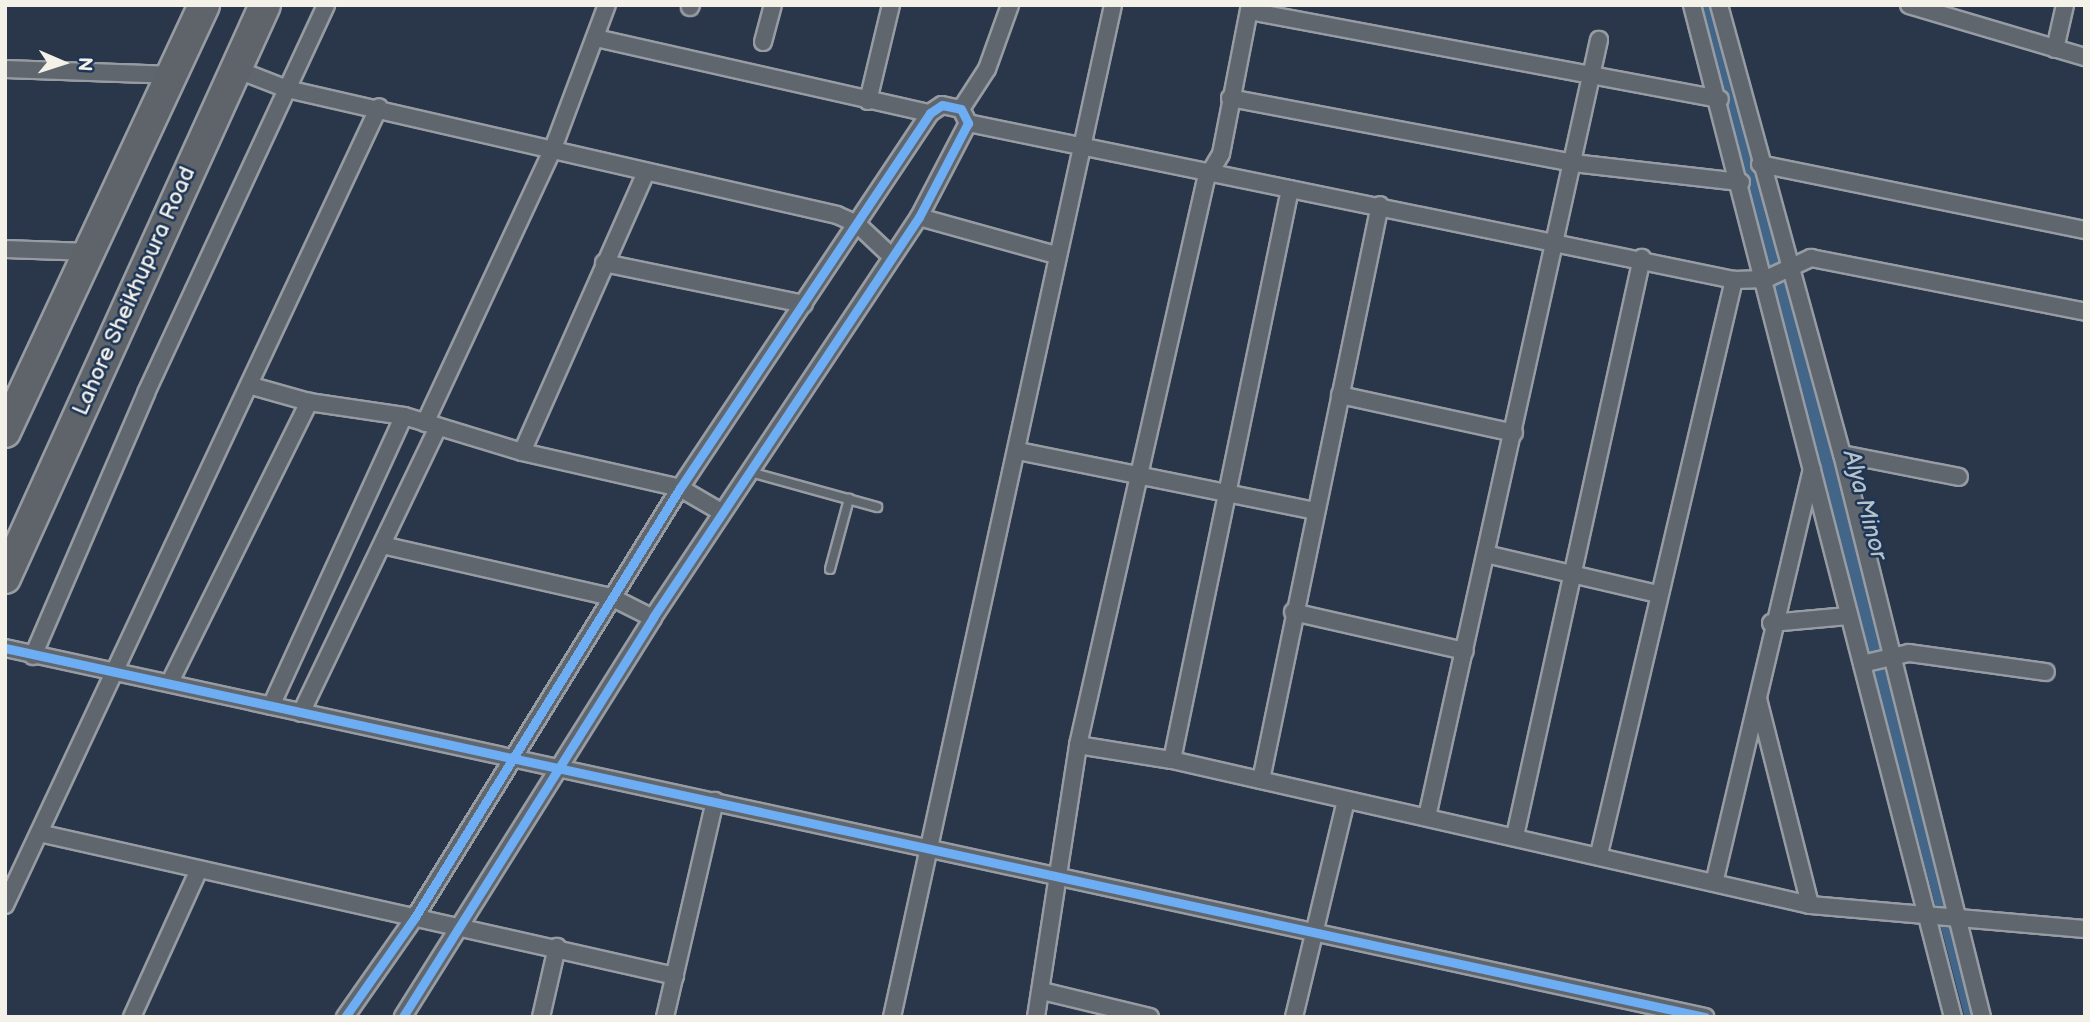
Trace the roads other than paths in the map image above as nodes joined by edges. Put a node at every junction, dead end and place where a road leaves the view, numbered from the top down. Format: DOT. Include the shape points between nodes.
graph roads {
  1 [pos="204,5"];
  2 [pos="265,5"];
  3 [pos="326,5"];
  4 [pos="607,5"];
  5 [pos="773,5"];
  6 [pos="891,5"];
  7 [pos="1010,5"];
  8 [pos="1113,5"];
  9 [pos="1692,5"];
  10 [pos="1719,5"];
  11 [pos="1909,5"];
  12 [pos="2065,5"];
  13 [pos="1250,8"];
  14 [pos="596,38"];
  15 [pos="1599,40"];
  16 [pos="762,42"];
  17 [pos="2055,49"];
  18 [pos="2085,57"];
  19 [pos="233,68"];
  20 [pos="5,69"];
  21 [pos="175,75"];
  22 [pos="1591,79"];
  23 [pos="287,89"];
  24 [pos="1230,98"];
  25 [pos="1720,99"];
  26 [pos="868,101"];
  27 [pos="379,107"];
  28 [pos="930,113"];
  29 [pos="965,116"];
  30 [pos="1083,146"];
  31 [pos="552,150"];
  32 [pos="1573,163"];
  33 [pos="1760,164"];
  34 [pos="1211,170"];
  35 [pos="645,175"];
  36 [pos="1741,183"];
  37 [pos="1290,189"];
  38 [pos="1380,205"];
  39 [pos="919,217"];
  40 [pos="857,224"];
  41 [pos="2085,230"];
  42 [pos="1558,242"];
  43 [pos="5,249"];
  44 [pos="89,253"];
  45 [pos="1056,255"];
  46 [pos="892,257"];
  47 [pos="1642,258"];
  48 [pos="604,262"];
  49 [pos="1789,265"];
  50 [pos="1766,279"];
  51 [pos="1734,280"];
  52 [pos="804,304"];
  53 [pos="2085,312"];
  54 [pos="251,386"];
  55 [pos="1340,395"];
  56 [pos="309,402"];
  57 [pos="404,416"];
  58 [pos="432,425"];
  59 [pos="5,432"];
  60 [pos="1514,433"];
  61 [pos="1018,451"];
  62 [pos="523,452"];
  63 [pos="1842,454"];
  64 [pos="1812,467"];
  65 [pos="747,471"];
  66 [pos="1959,477"];
  67 [pos="1138,478"];
  68 [pos="680,488"];
  69 [pos="1230,495"];
  70 [pos="849,499"];
  71 [pos="877,507"];
  72 [pos="721,512"];
  73 [pos="1315,512"];
  74 [pos="382,545"];
  75 [pos="1486,554"];
  76 [pos="830,569"];
  77 [pos="1573,572"];
  78 [pos="5,578"];
  79 [pos="1658,594"];
  80 [pos="611,597"];
  81 [pos="1293,612"];
  82 [pos="1848,616"];
  83 [pos="653,618"];
  84 [pos="1772,623"];
  85 [pos="5,648"];
  86 [pos="1465,651"];
  87 [pos="33,656"];
  88 [pos="1876,660"];
  89 [pos="2046,672"];
  90 [pos="116,674"];
  91 [pos="170,682"];
  92 [pos="1757,697"];
  93 [pos="271,706"];
  94 [pos="301,713"];
  95 [pos="1078,745"];
  96 [pos="513,758"];
  97 [pos="1172,760"];
  98 [pos="561,769"];
  99 [pos="1261,780"];
  100 [pos="715,801"];
  101 [pos="1346,801"];
  102 [pos="1427,817"];
  103 [pos="39,833"];
  104 [pos="1515,836"];
  105 [pos="930,845"];
  106 [pos="1599,854"];
  107 [pos="199,869"];
  108 [pos="1714,879"];
  109 [pos="1059,880"];
  110 [pos="5,905"];
  111 [pos="1810,905"];
  112 [pos="1928,914"];
  113 [pos="415,917"];
  114 [pos="1957,917"];
  115 [pos="462,928"];
  116 [pos="2085,929"];
  117 [pos="1314,933"];
  118 [pos="557,947"];
  119 [pos="675,976"];
  120 [pos="1042,991"];
  121 [pos="1109,1012"];
  122 [pos="1685,1014"];
  123 [pos="132,1017"];
  124 [pos="345,1017"];
  125 [pos="403,1017"];
  126 [pos="541,1017"];
  127 [pos="665,1017"];
  128 [pos="892,1017"];
  129 [pos="1036,1017"];
  130 [pos="1150,1017"];
  131 [pos="1294,1017"];
  132 [pos="1705,1017"];
  133 [pos="1953,1017"];
  134 [pos="1982,1017"];
  1 -- 21 [label="highway"];
  2 -- 19 [label="highway, Lahore Sheikhupura Road"];
  3 -- 23 [label="street"];
  4 -- 14 [label="street"];
  5 -- 16 [label="street"];
  6 -- 26 [label="street"];
  7 -- 29 [label="street"];
  8 -- 30 [label="street"];
  9 -- 25 [label="street"];
  10 -- 33 [label="street"];
  11 -- 17 [label="street"];
  12 -- 17 [label="street"];
  13 -- 22 [label="street"];
  13 -- 24 [label="street"];
  14 -- 26 [label="street"];
  14 -- 31 [label="street"];
  15 -- 22 [label="street"];
  17 -- 18 [label="street"];
  19 -- 23 [label="street"];
  19 -- 78 [label="highway, Lahore Sheikhupura Road"];
  20 -- 21 [label="street"];
  21 -- 44 [label="highway"];
  22 -- 25 [label="street"];
  22 -- 32 [label="street"];
  23 -- 27 [label="street"];
  23 -- 87 [label="street" via="146,393"];
  24 -- 32 [label="street"];
  24 -- 34 [label="street" via="1221,154"];
  25 -- 36 [label="street"];
  26 -- 28 [label="street"];
  27 -- 31 [label="street"];
  27 -- 54 [label="street"];
  28 -- 29 [label="street" via="942,105"];
  28 -- 40 [label="street"];
  29 -- 30 [label="street"];
  29 -- 39 [label="street"];
  30 -- 34 [label="street"];
  30 -- 45 [label="street"];
  31 -- 35 [label="street"];
  31 -- 58 [label="street"];
  32 -- 36 [label="street"];
  32 -- 42 [label="street"];
  33 -- 41 [label="street"];
  33 -- 49 [label="street"];
  34 -- 37 [label="street"];
  34 -- 67 [label="street"];
  35 -- 40 [label="street" via="813,209"];
  35 -- 48 [label="street"];
  36 -- 50 [label="street"];
  37 -- 38 [label="street"];
  37 -- 69 [label="street"];
  38 -- 42 [label="street"];
  38 -- 55 [label="street"];
  39 -- 45 [label="street"];
  39 -- 46 [label="street"];
  40 -- 46 [label="street"];
  40 -- 52 [label="street"];
  42 -- 47 [label="street"];
  42 -- 60 [label="street"];
  43 -- 44 [label="street"];
  44 -- 59 [label="highway"];
  45 -- 61 [label="street"];
  46 -- 65 [label="street"];
  47 -- 51 [label="street"];
  47 -- 77 [label="street"];
  48 -- 52 [label="street"];
  48 -- 62 [label="street"];
  49 -- 50 [label="street"];
  49 -- 53 [label="street" via="1811,258"];
  49 -- 63 [label="street"];
  50 -- 51 [label="street"];
  50 -- 64 [label="street"];
  51 -- 79 [label="street"];
  52 -- 68 [label="street"];
  54 -- 56 [label="street"];
  54 -- 90 [label="street"];
  55 -- 60 [label="street"];
  55 -- 73 [label="street"];
  56 -- 57 [label="street"];
  56 -- 91 [label="street"];
  57 -- 58 [label="street"];
  57 -- 93 [label="street"];
  58 -- 62 [label="street"];
  58 -- 74 [label="street"];
  60 -- 75 [label="street"];
  61 -- 67 [label="street"];
  61 -- 105 [label="street"];
  62 -- 68 [label="street"];
  63 -- 66 [label="street"];
  63 -- 88 [label="street"];
  64 -- 82 [label="street"];
  64 -- 84 [label="street"];
  65 -- 70 [label="lane"];
  65 -- 72 [label="street"];
  67 -- 69 [label="street"];
  67 -- 95 [label="street"];
  68 -- 72 [label="street"];
  68 -- 80 [label="street"];
  69 -- 73 [label="street"];
  69 -- 97 [label="street"];
  70 -- 71 [label="lane"];
  70 -- 76 [label="lane"];
  72 -- 83 [label="street"];
  73 -- 81 [label="street"];
  74 -- 80 [label="street"];
  74 -- 94 [label="street"];
  75 -- 77 [label="street"];
  75 -- 86 [label="street"];
  77 -- 79 [label="street"];
  77 -- 104 [label="street"];
  79 -- 106 [label="street"];
  80 -- 83 [label="street"];
  80 -- 96 [label="street"];
  81 -- 86 [label="street"];
  81 -- 99 [label="street"];
  82 -- 84 [label="street"];
  82 -- 88 [label="street"];
  83 -- 98 [label="street"];
  84 -- 92 [label="street"];
  85 -- 87 [label="street"];
  86 -- 102 [label="street"];
  87 -- 90 [label="street"];
  88 -- 89 [label="street" via="1928,654"];
  88 -- 112 [label="street"];
  88 -- 114 [label="street"];
  90 -- 91 [label="street"];
  90 -- 103 [label="street"];
  91 -- 93 [label="street"];
  92 -- 108 [label="street"];
  92 -- 111 [label="street"];
  93 -- 94 [label="street"];
  94 -- 96 [label="street"];
  95 -- 97 [label="street"];
  95 -- 109 [label="street"];
  96 -- 98 [label="street"];
  96 -- 113 [label="street"];
  97 -- 99 [label="street"];
  98 -- 100 [label="street"];
  98 -- 115 [label="street"];
  99 -- 101 [label="street"];
  100 -- 105 [label="street"];
  100 -- 119 [label="street"];
  101 -- 102 [label="street"];
  101 -- 117 [label="street"];
  102 -- 104 [label="street"];
  103 -- 107 [label="street"];
  103 -- 110 [label="street"];
  104 -- 106 [label="street"];
  105 -- 109 [label="street"];
  105 -- 128 [label="street"];
  106 -- 108 [label="street"];
  107 -- 113 [label="street"];
  107 -- 123 [label="street"];
  108 -- 111 [label="street"];
  109 -- 117 [label="street"];
  109 -- 120 [label="street"];
  111 -- 112 [label="street"];
  112 -- 114 [label="street"];
  112 -- 133 [label="street"];
  113 -- 115 [label="street"];
  113 -- 124 [label="street"];
  114 -- 116 [label="street"];
  114 -- 134 [label="street"];
  115 -- 118 [label="street"];
  115 -- 125 [label="street"];
  117 -- 122 [label="street"];
  117 -- 131 [label="street"];
  118 -- 119 [label="street"];
  118 -- 126 [label="street"];
  119 -- 127 [label="street"];
  120 -- 121 [label="street"];
  120 -- 129 [label="street"];
  121 -- 130 [label="street"];
  122 -- 132 [label="street"];
}
